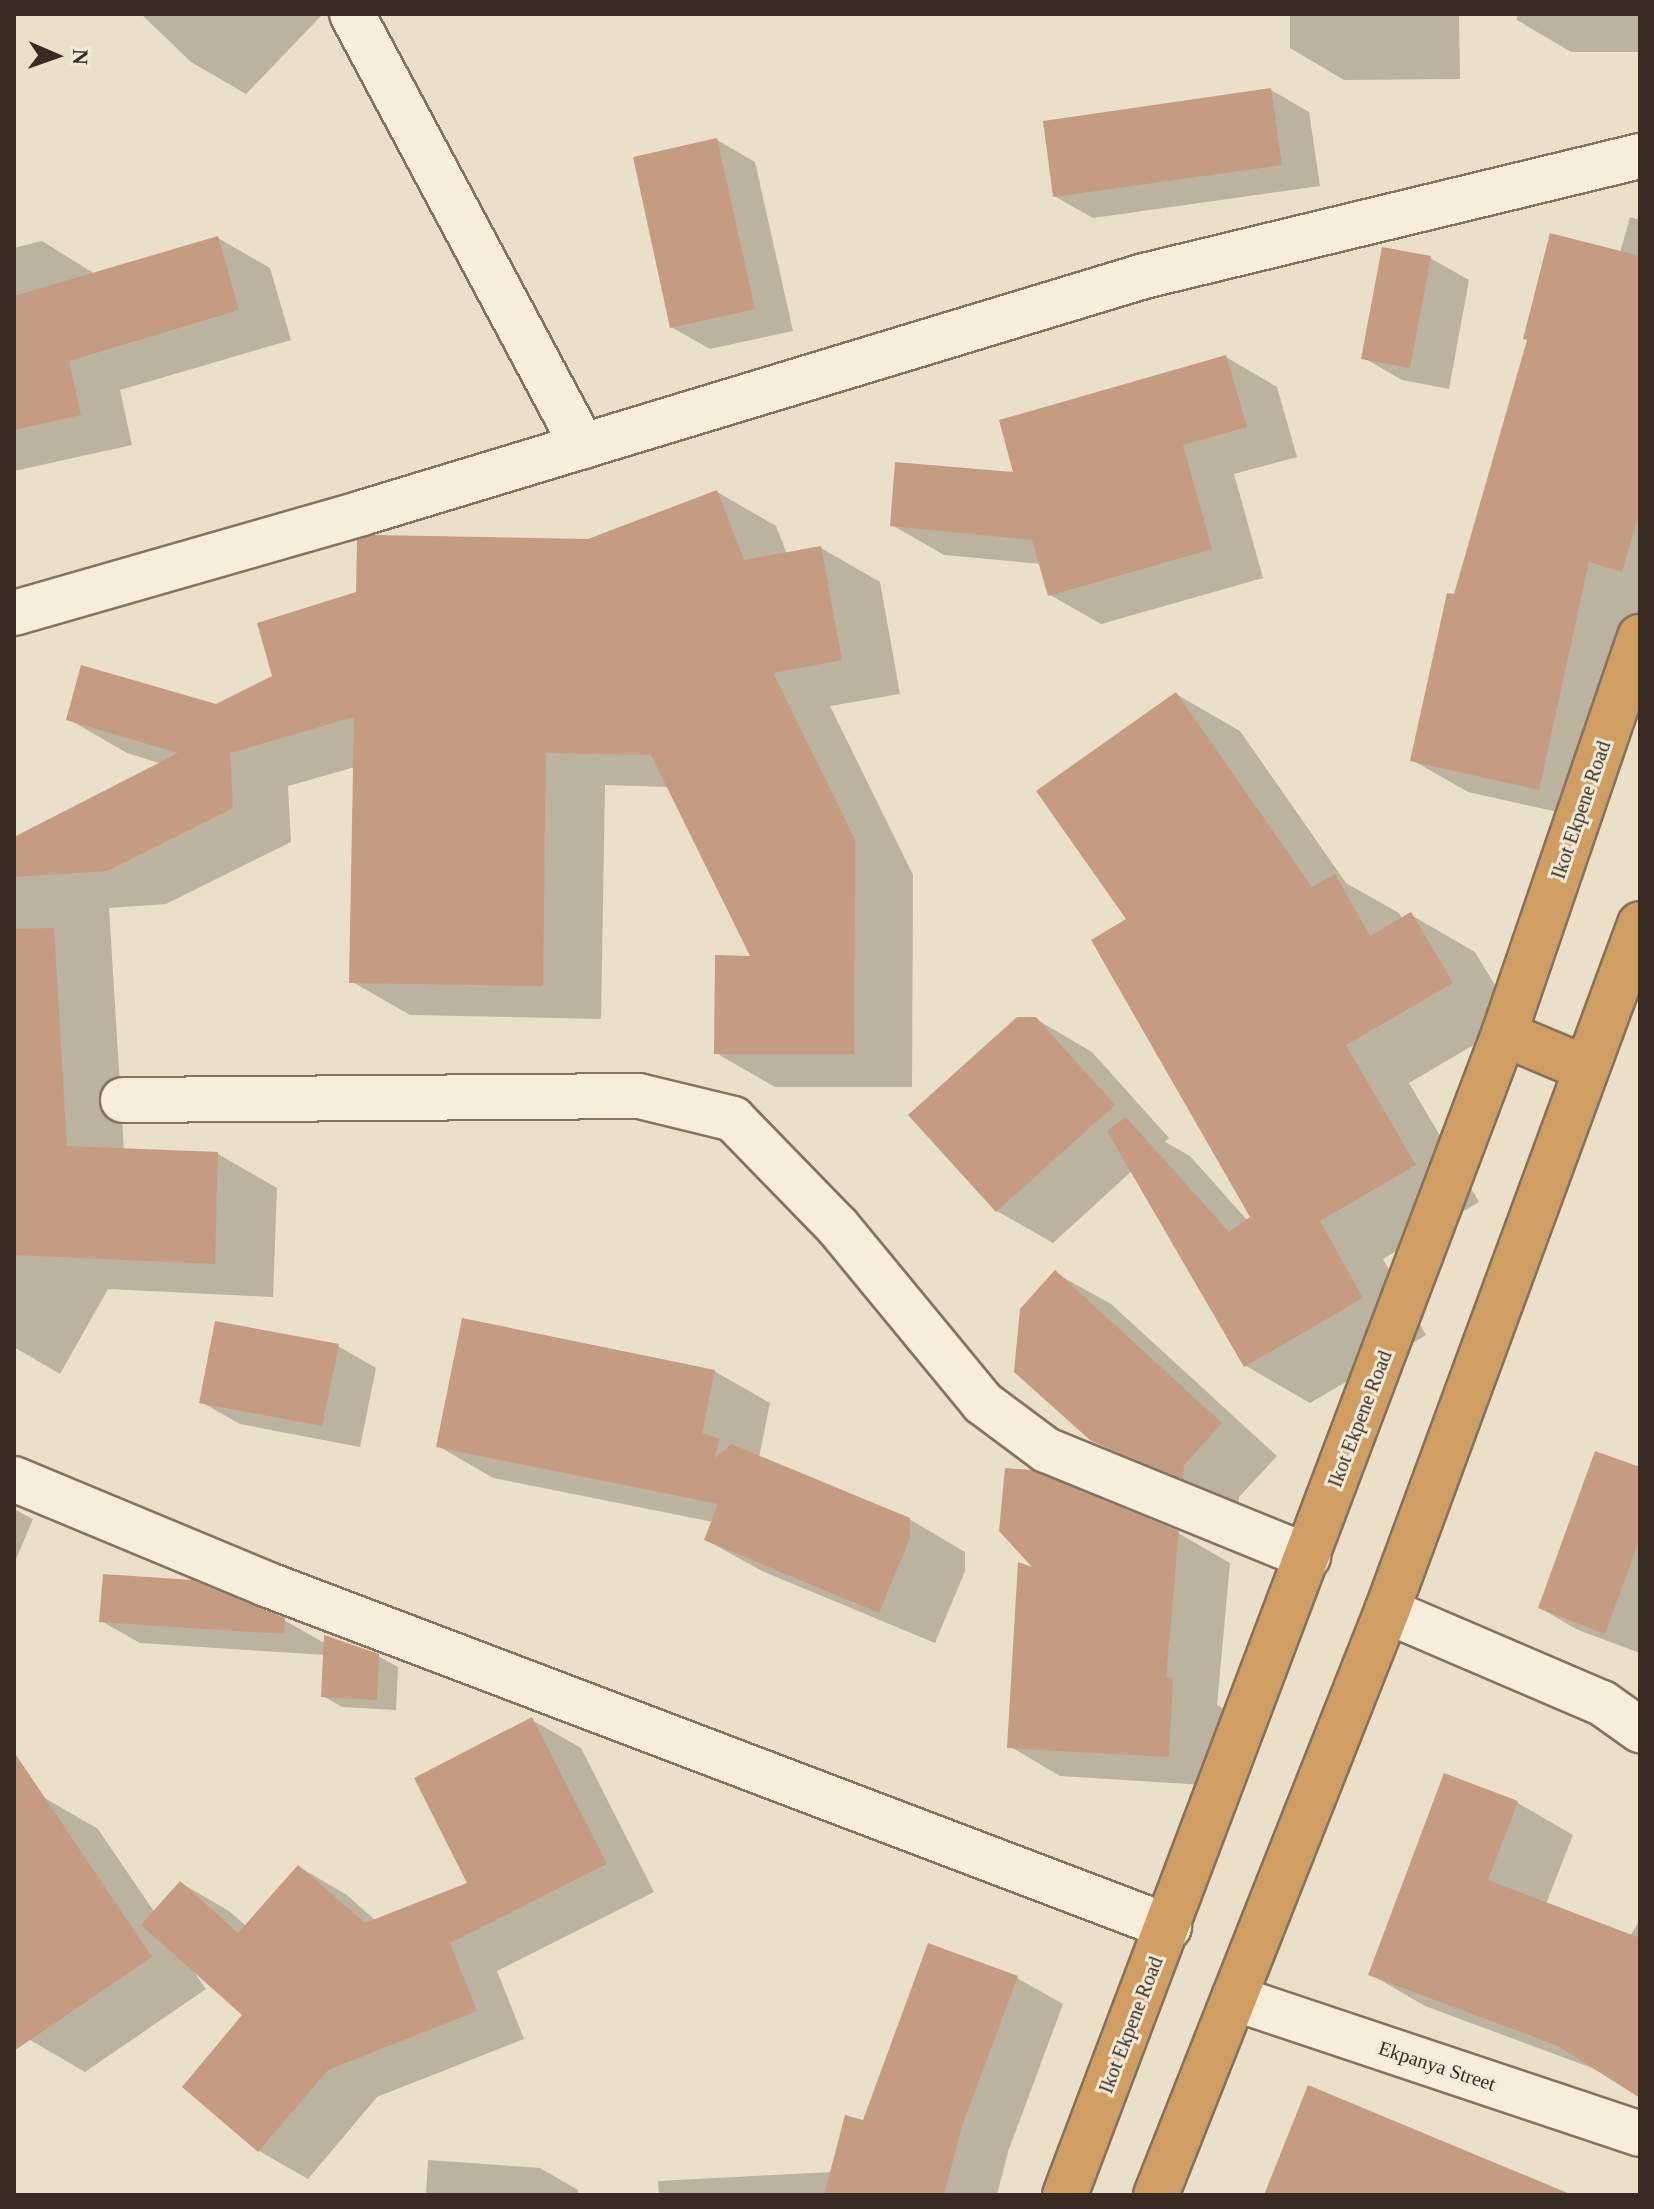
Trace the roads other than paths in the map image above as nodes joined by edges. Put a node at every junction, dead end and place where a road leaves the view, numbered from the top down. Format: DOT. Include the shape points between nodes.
graph roads {
  1 [pos="352,14"];
  2 [pos="1640,156"];
  3 [pos="583,446"];
  4 [pos="14,613"];
  5 [pos="1640,637"];
  6 [pos="1640,924"];
  7 [pos="1504,1034"];
  8 [pos="1585,1068"];
  9 [pos="123,1100"];
  10 [pos="14,1479"];
  11 [pos="1308,1557"];
  12 [pos="1387,1611"];
  13 [pos="1640,1730"];
  14 [pos="1169,1927"];
  15 [pos="1234,1998"];
  16 [pos="1640,2134"];
  17 [pos="1065,2195"];
  18 [pos="1156,2195"];
  1 -- 3 [label="street"];
  2 -- 3 [label="street" via="1144,276"];
  3 -- 4 [label="street"];
  5 -- 7 [label="highway, Ikot Ekpene Road"];
  6 -- 8 [label="highway"];
  7 -- 8 [label="highway"];
  7 -- 11 [label="highway, Ikot Ekpene Road"];
  8 -- 12 [label="highway"];
  9 -- 11 [label="street" via="639,1096 733,1119 838,1227 983,1403 1046,1450"];
  10 -- 14 [label="street" via="266,1584"];
  11 -- 14 [label="highway, Ikot Ekpene Road"];
  12 -- 13 [label="street" via="1602,1703"];
  12 -- 15 [label="highway"];
  14 -- 17 [label="highway, Ikot Ekpene Road"];
  15 -- 16 [label="street, Ekpanya Street"];
  15 -- 18 [label="highway"];
}
